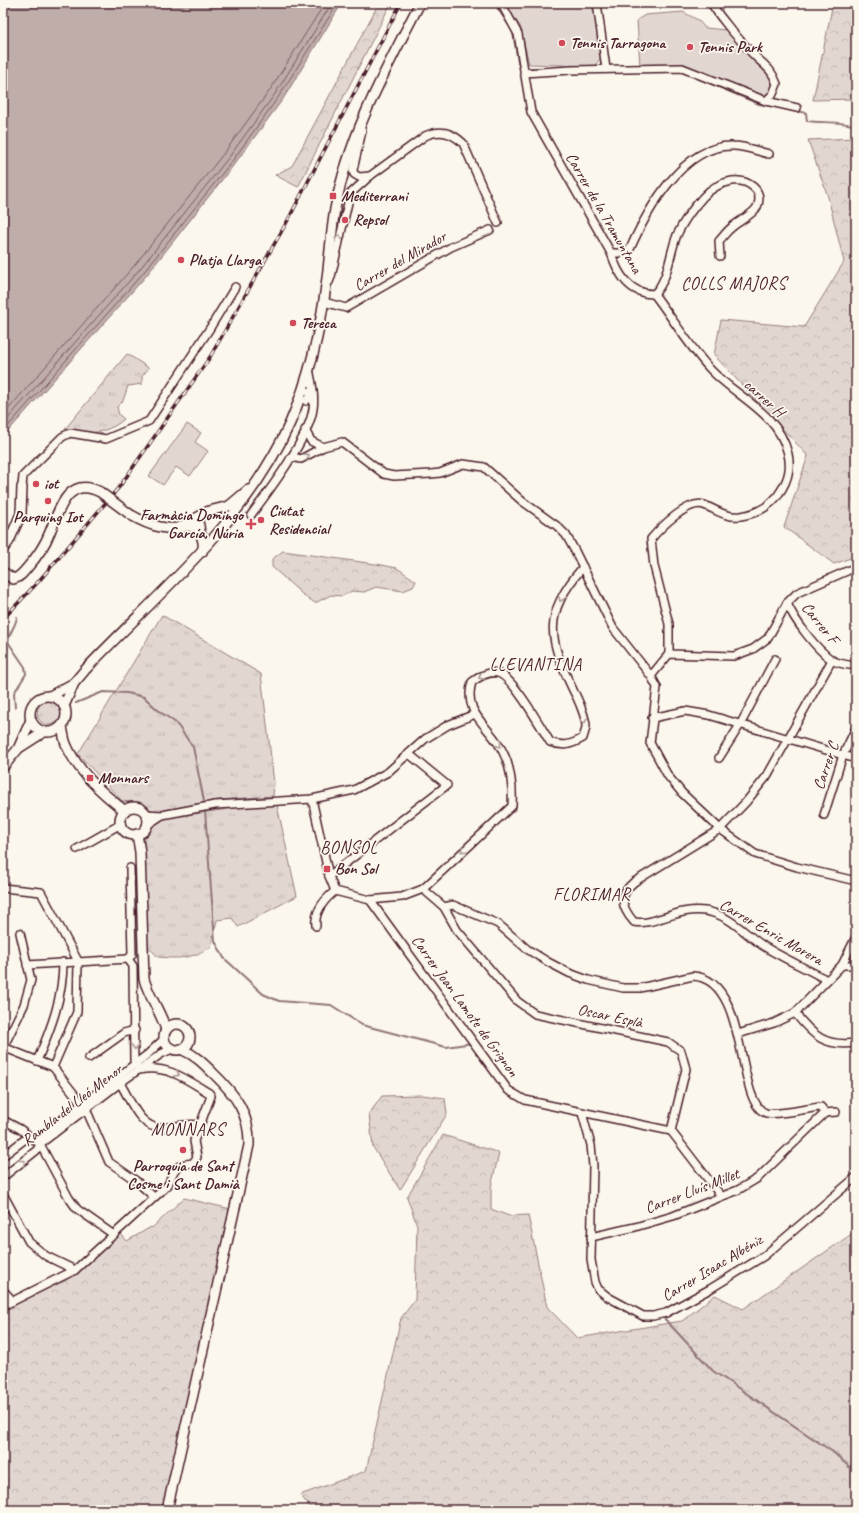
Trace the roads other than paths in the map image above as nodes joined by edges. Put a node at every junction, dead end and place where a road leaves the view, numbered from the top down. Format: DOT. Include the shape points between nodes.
graph roads {
  1 [pos="420,3"];
  2 [pos="501,3"];
  3 [pos="597,3"];
  4 [pos="711,3"];
  5 [pos="603,69"];
  6 [pos="524,72"];
  7 [pos="766,101"];
  8 [pos="797,108"];
  9 [pos="363,118"];
  10 [pos="769,154"];
  11 [pos="370,176"];
  12 [pos="498,223"];
  13 [pos="490,230"];
  14 [pos="611,253"];
  15 [pos="720,256"];
  16 [pos="235,287"];
  17 [pos="326,288"];
  18 [pos="654,294"];
  19 [pos="324,302"];
  20 [pos="309,369"];
  21 [pos="313,394"];
  22 [pos="302,399"];
  23 [pos="313,408"];
  24 [pos="305,430"];
  25 [pos="323,447"];
  26 [pos="291,457"];
  27 [pos="257,483"];
  28 [pos="22,487"];
  29 [pos="209,512"];
  30 [pos="251,515"];
  31 [pos="224,528"];
  32 [pos="177,529"];
  33 [pos="199,531"];
  34 [pos="3,549"];
  35 [pos="202,552"];
  36 [pos="582,567"];
  37 [pos="856,567"];
  38 [pos="3,572"];
  39 [pos="787,603"];
  40 [pos="669,654"];
  41 [pos="775,659"];
  42 [pos="832,660"];
  43 [pos="856,666"];
  44 [pos="651,676"];
  45 [pos="74,683"];
  46 [pos="50,696"];
  47 [pos="64,706"];
  48 [pos="475,714"];
  49 [pos="652,718"];
  50 [pos="30,720"];
  51 [pos="740,725"];
  52 [pos="62,726"];
  53 [pos="856,728"];
  54 [pos="47,732"];
  55 [pos="788,738"];
  56 [pos="66,744"];
  57 [pos="18,749"];
  58 [pos="409,754"];
  59 [pos="843,755"];
  60 [pos="719,758"];
  61 [pos="856,759"];
  62 [pos="3,767"];
  63 [pos="312,799"];
  64 [pos="125,811"];
  65 [pos="146,814"];
  66 [pos="162,815"];
  67 [pos="824,815"];
  68 [pos="121,824"];
  69 [pos="147,825"];
  70 [pos="720,829"];
  71 [pos="138,834"];
  72 [pos="77,849"];
  73 [pos="130,868"];
  74 [pos="329,876"];
  75 [pos="856,881"];
  76 [pos="3,888"];
  77 [pos="423,889"];
  78 [pos="335,891"];
  79 [pos="370,900"];
  80 [pos="444,907"];
  81 [pos="316,926"];
  82 [pos="20,933"];
  83 [pos="856,937"];
  84 [pos="128,959"];
  85 [pos="78,961"];
  86 [pos="63,962"];
  87 [pos="27,965"];
  88 [pos="842,965"];
  89 [pos="856,965"];
  90 [pos="827,980"];
  91 [pos="795,1013"];
  92 [pos="161,1015"];
  93 [pos="176,1024"];
  94 [pos="135,1030"];
  95 [pos="738,1034"];
  96 [pos="165,1035"];
  97 [pos="190,1040"];
  98 [pos="856,1043"];
  99 [pos="3,1048"];
  100 [pos="177,1049"];
  101 [pos="194,1055"];
  102 [pos="89,1058"];
  103 [pos="37,1061"];
  104 [pos="53,1067"];
  105 [pos="137,1067"];
  106 [pos="118,1080"];
  107 [pos="84,1107"];
  108 [pos="836,1112"];
  109 [pos="582,1113"];
  110 [pos="825,1113"];
  111 [pos="3,1120"];
  112 [pos="199,1125"];
  113 [pos="671,1131"];
  114 [pos="33,1138"];
  115 [pos="40,1144"];
  116 [pos="3,1156"];
  117 [pos="3,1177"];
  118 [pos="856,1177"];
  119 [pos="3,1194"];
  120 [pos="721,1196"];
  121 [pos="154,1197"];
  122 [pos="114,1235"];
  123 [pos="591,1237"];
  124 [pos="75,1270"];
  125 [pos="3,1290"];
  126 [pos="13,1301"];
  127 [pos="3,1306"];
  128 [pos="167,1510"];
  1 -- 9 [label="street"];
  2 -- 6 [label="street, Carrer de la Tramuntana" via="518,34"];
  3 -- 5 [label="street"];
  4 -- 7 [label="street" via="722,20 772,71 777,84 773,94"];
  5 -- 6 [label="street"];
  5 -- 7 [label="street" via="682,68"];
  6 -- 14 [label="street, Carrer de la Tramuntana" via="529,104 535,121"];
  7 -- 8 [label="street"];
  9 -- 11 [label="street" via="363,129 353,170 359,177"];
  9 -- 17 [label="street" via="335,209"];
  10 -- 14 [label="street" via="732,146 693,159 682,168 643,220 630,249 621,253"];
  11 -- 12 [label="street, Carrer del Mirador" via="425,136 433,132 449,133 463,143"];
  17 -- 11 [label="street, Carrer del Mirador, one-way" via="331,277 350,194"];
  13 -- 19 [label="street, Carrer del Mirador" via="451,247 346,308"];
  14 -- 18 [label="street, Carrer de la Tramuntana" via="616,269 628,285 641,292"];
  15 -- 18 [label="street, Carrer de la Tramuntana" via="719,242 730,229 755,212 758,206 757,191 747,182 730,181 717,186 696,206 677,235 664,280"];
  16 -- 28 [label="street" via="149,421 106,439 70,433 62,437 23,476"];
  17 -- 19 [label="street"];
  18 -- 40 [label="street, carrer H" via="711,370 773,422 785,444 790,467 778,496 759,512 727,516 704,505 693,505 660,528 651,539 654,566 669,624"];
  19 -- 20 [label="street"];
  20 -- 22 [label="street"];
  20 -- 23 [label="street"];
  21 -- 22 [label="street" via="307,391"];
  22 -- 23 [label="street"];
  22 -- 27 [label="street"];
  23 -- 24 [label="street"];
  24 -- 25 [label="street" via="311,441"];
  24 -- 26 [label="street"];
  26 -- 25 [label="street, one-way" via="301,459"];
  25 -- 36 [label="street" via="342,442 384,474 394,476 440,473 462,464 484,468 566,535"];
  26 -- 30 [label="street"];
  27 -- 29 [label="street" via="229,506"];
  27 -- 31 [label="street"];
  28 -- 34 [label="street" via="21,514"];
  29 -- 31 [label="street" via="216,512 221,516"];
  29 -- 32 [label="street"];
  29 -- 33 [label="street" via="200,520"];
  31 -- 35 [label="street"];
  32 -- 33 [label="street" via="190,526"];
  32 -- 38 [label="street, bridge" via="159,528 131,515 100,492 81,488 68,495 57,511 50,533 34,560 17,578 13,579"];
  33 -- 35 [label="street" via="204,541"];
  35 -- 45 [label="street"];
  36 -- 44 [label="street" via="613,628"];
  36 -- 48 [label="street, one-way" via="563,593 552,631 554,646 586,725 583,738 572,745 550,742 511,682 498,673 487,674 472,682 469,692"];
  37 -- 39 [label="street" via="797,593"];
  39 -- 40 [label="street" via="768,638 753,649 734,656"];
  39 -- 42 [label="street, Carrer F" via="790,611 814,642"];
  40 -- 44 [label="street"];
  41 -- 51 [label="street"];
  42 -- 43 [label="street, Carrer F"];
  42 -- 55 [label="street"];
  44 -- 49 [label="street" via="657,687"];
  45 -- 46 [label="street"];
  45 -- 47 [label="street"];
  46 -- 47 [label="street" via="60,700"];
  46 -- 50 [label="street" via="44,696 35,702"];
  47 -- 52 [label="street" via="66,713"];
  48 -- 58 [label="street" via="448,725 425,739"];
  48 -- 77 [label="street, one-way" via="504,752 513,793 512,806"];
  49 -- 51 [label="street" via="685,711 709,715"];
  49 -- 70 [label="street" via="650,743 668,776"];
  50 -- 54 [label="street" via="38,730"];
  50 -- 57 [label="street"];
  51 -- 55 [label="street"];
  51 -- 60 [label="street"];
  52 -- 54 [label="street"];
  52 -- 56 [label="street"];
  53 -- 59 [label="street, Carrer C"];
  54 -- 56 [label="street"];
  54 -- 57 [label="street"];
  55 -- 59 [label="street"];
  55 -- 70 [label="street" via="767,776"];
  56 -- 64 [label="street" via="82,771"];
  57 -- 62 [label="street"];
  58 -- 63 [label="street" via="388,772 354,790"];
  58 -- 74 [label="street" via="448,785"];
  59 -- 61 [label="street"];
  59 -- 67 [label="street, Carrer C"];
  63 -- 66 [label="street" via="215,805"];
  63 -- 74 [label="street"];
  64 -- 65 [label="street" via="136,807"];
  64 -- 68 [label="street" via="121,817"];
  65 -- 66 [label="street"];
  65 -- 69 [label="street"];
  66 -- 69 [label="street"];
  68 -- 71 [label="street" via="129,834"];
  68 -- 72 [label="street"];
  69 -- 71 [label="street"];
  70 -- 75 [label="street" via="754,854"];
  70 -- 90 [label="street, Carrer Enric Morera" via="625,890 624,902 628,914 634,922 640,923 684,910 716,914 730,921 762,946"];
  71 -- 92 [label="street" via="144,979 148,994"];
  73 -- 84 [label="street" via="132,955"];
  74 -- 78 [label="street"];
  76 -- 85 [label="street" via="41,892"];
  77 -- 79 [label="street" via="402,896"];
  77 -- 80 [label="street, Oscar Esplà"];
  78 -- 79 [label="street"];
  78 -- 81 [label="street" via="324,900 315,918"];
  79 -- 109 [label="street, Carrer Joan Lamote de Grignon" via="508,1090 525,1100"];
  80 -- 95 [label="street" via="452,905 498,924 527,949 569,973 588,980 632,988 701,976 718,989"];
  80 -- 113 [label="street, Oscar Esplà" via="457,930 517,1001 534,1014 668,1042 681,1051 686,1069"];
  82 -- 87 [label="street"];
  83 -- 88 [label="street"];
  84 -- 85 [label="street"];
  84 -- 94 [label="street, Rambla del Lleó Menor" via="133,966"];
  85 -- 86 [label="street"];
  85 -- 104 [label="street" via="77,1012"];
  86 -- 87 [label="street"];
  86 -- 103 [label="street" via="63,983 59,1003"];
  87 -- 99 [label="street" via="31,980 24,1005"];
  88 -- 89 [label="street"];
  88 -- 90 [label="street"];
  90 -- 91 [label="street"];
  91 -- 95 [label="street" via="774,1023"];
  91 -- 98 [label="street" via="806,1028 822,1040 834,1044"];
  92 -- 93 [label="street"];
  92 -- 96 [label="street"];
  93 -- 96 [label="street" via="169,1027"];
  93 -- 97 [label="street" via="187,1028"];
  94 -- 102 [label="street" via="124,1033"];
  94 -- 105 [label="street, Rambla del Lleó Menor, one-way"];
  95 -- 110 [label="street" via="752,1100 759,1109 771,1114 821,1107"];
  96 -- 100 [label="street" via="166,1043"];
  96 -- 105 [label="street, Rambla del Lleó Menor"];
  97 -- 100 [label="street" via="185,1047"];
  97 -- 101 [label="street"];
  99 -- 103 [label="street"];
  100 -- 101 [label="street"];
  100 -- 105 [label="street, Rambla del Lleó Menor" via="161,1054"];
  101 -- 128 [label="street" via="237,1099 247,1121 249,1145"];
  103 -- 104 [label="street"];
  104 -- 107 [label="street"];
  105 -- 106 [label="street, Rambla del Lleó Menor"];
  105 -- 112 [label="street, Rambla del Lleó Menor, one-way" via="174,1072 209,1093 211,1096"];
  106 -- 107 [label="street, Rambla del Lleó Menor"];
  106 -- 112 [label="street" via="143,1119 153,1126 160,1128"];
  107 -- 114 [label="street, Rambla del Lleó Menor" via="39,1137"];
  107 -- 115 [label="street, Rambla del Lleó Menor"];
  107 -- 121 [label="street" via="109,1162"];
  108 -- 110 [label="street"];
  109 -- 113 [label="street, Carrer Joan Lamote de Grignon"];
  109 -- 123 [label="street, Carrer Isaac Albéniz" via="591,1145 593,1166"];
  110 -- 120 [label="street, Carrer Lluís Millet" via="758,1178 738,1190"];
  111 -- 114 [label="street"];
  112 -- 121 [label="street" via="193,1143 197,1156 193,1163 175,1167 168,1185"];
  113 -- 120 [label="street"];
  114 -- 115 [label="street"];
  114 -- 116 [label="street, Rambla del Lleó Menor" via="24,1140"];
  117 -- 115 [label="street, Rambla del Lleó Menor, one-way" via="37,1150"];
  115 -- 122 [label="street" via="68,1198 78,1209"];
  118 -- 123 [label="street, Carrer Isaac Albéniz" via="764,1256 666,1313 653,1316 643,1316 598,1289 592,1275"];
  119 -- 124 [label="street" via="29,1242 46,1256"];
  120 -- 123 [label="street, Carrer Lluís Millet" via="673,1216"];
  121 -- 122 [label="street"];
  122 -- 124 [label="street"];
  124 -- 126 [label="street"];
  125 -- 126 [label="street"];
  126 -- 127 [label="street"];
}
